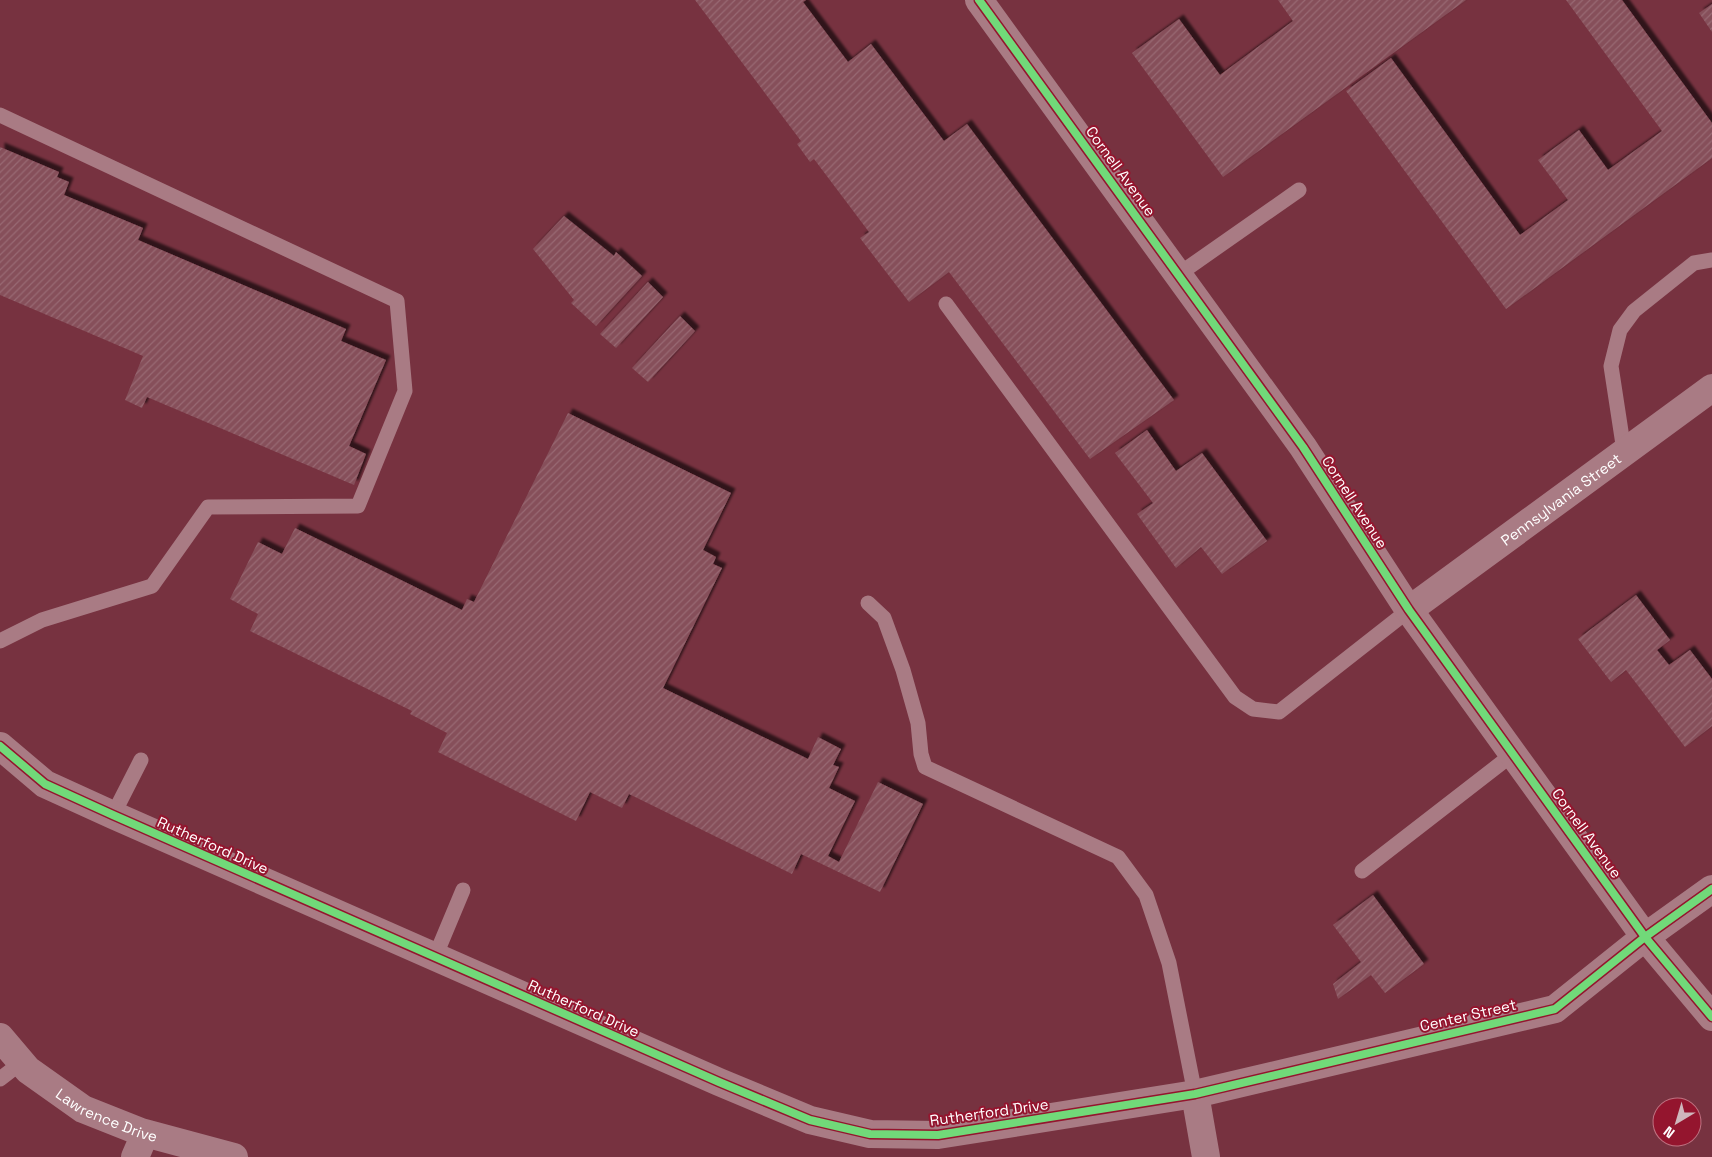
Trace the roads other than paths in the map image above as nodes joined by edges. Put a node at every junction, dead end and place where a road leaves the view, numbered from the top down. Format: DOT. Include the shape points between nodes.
graph roads {
  1 [pos="979,0"];
  2 [pos="0,115"];
  3 [pos="1299,190"];
  4 [pos="1712,260"];
  5 [pos="1179,274"];
  6 [pos="946,304"];
  7 [pos="1712,388"];
  8 [pos="1624,451"];
  9 [pos="868,602"];
  10 [pos="1409,610"];
  11 [pos="0,641"];
  12 [pos="0,746"];
  13 [pos="1513,754"];
  14 [pos="141,760"];
  15 [pos="112,815"];
  16 [pos="1362,870"];
  17 [pos="1712,889"];
  18 [pos="463,890"];
  19 [pos="1645,937"];
  20 [pos="436,957"];
  21 [pos="1712,1016"];
  22 [pos="0,1037"];
  23 [pos="22,1062"];
  24 [pos="0,1079"];
  25 [pos="1195,1094"];
  26 [pos="140,1145"];
  27 [pos="234,1157"];
  28 [pos="1206,1157"];
  1 -- 5 [label="street, Cornell Avenue"];
  2 -- 11 [label="lane" via="397,301 405,391 358,506 208,507 152,586 42,620"];
  3 -- 5 [label="lane"];
  4 -- 8 [label="lane" via="1694,263 1634,310 1620,330 1611,366"];
  5 -- 10 [label="street, Cornell Avenue" via="1303,447"];
  6 -- 10 [label="lane" via="1235,697 1253,709 1279,712"];
  7 -- 8 [label="street, Pennsylvania Street"];
  8 -- 10 [label="street, Pennsylvania Street"];
  9 -- 25 [label="lane" via="884,618 903,670 926,767 1118,857 1146,895 1169,963"];
  10 -- 13 [label="street, Cornell Avenue"];
  12 -- 15 [label="street, Rutherford Drive" via="45,784"];
  13 -- 16 [label="lane"];
  13 -- 19 [label="street, Cornell Avenue"];
  14 -- 15 [label="lane"];
  15 -- 20 [label="street, Rutherford Drive"];
  17 -- 19 [label="street, Center Street"];
  18 -- 20 [label="lane"];
  19 -- 21 [label="street, Cornell Avenue"];
  19 -- 25 [label="street, Center Street" via="1555,1008"];
  20 -- 25 [label="street, Rutherford Drive" via="810,1120 870,1134 938,1135"];
  22 -- 23 [label="street, Lawrence Drive"];
  23 -- 24 [label="lane"];
  23 -- 26 [label="street, Lawrence Drive" via="28,1070 83,1109"];
  25 -- 28 [label="street"];
  26 -- 27 [label="street, Lawrence Drive"];
}
